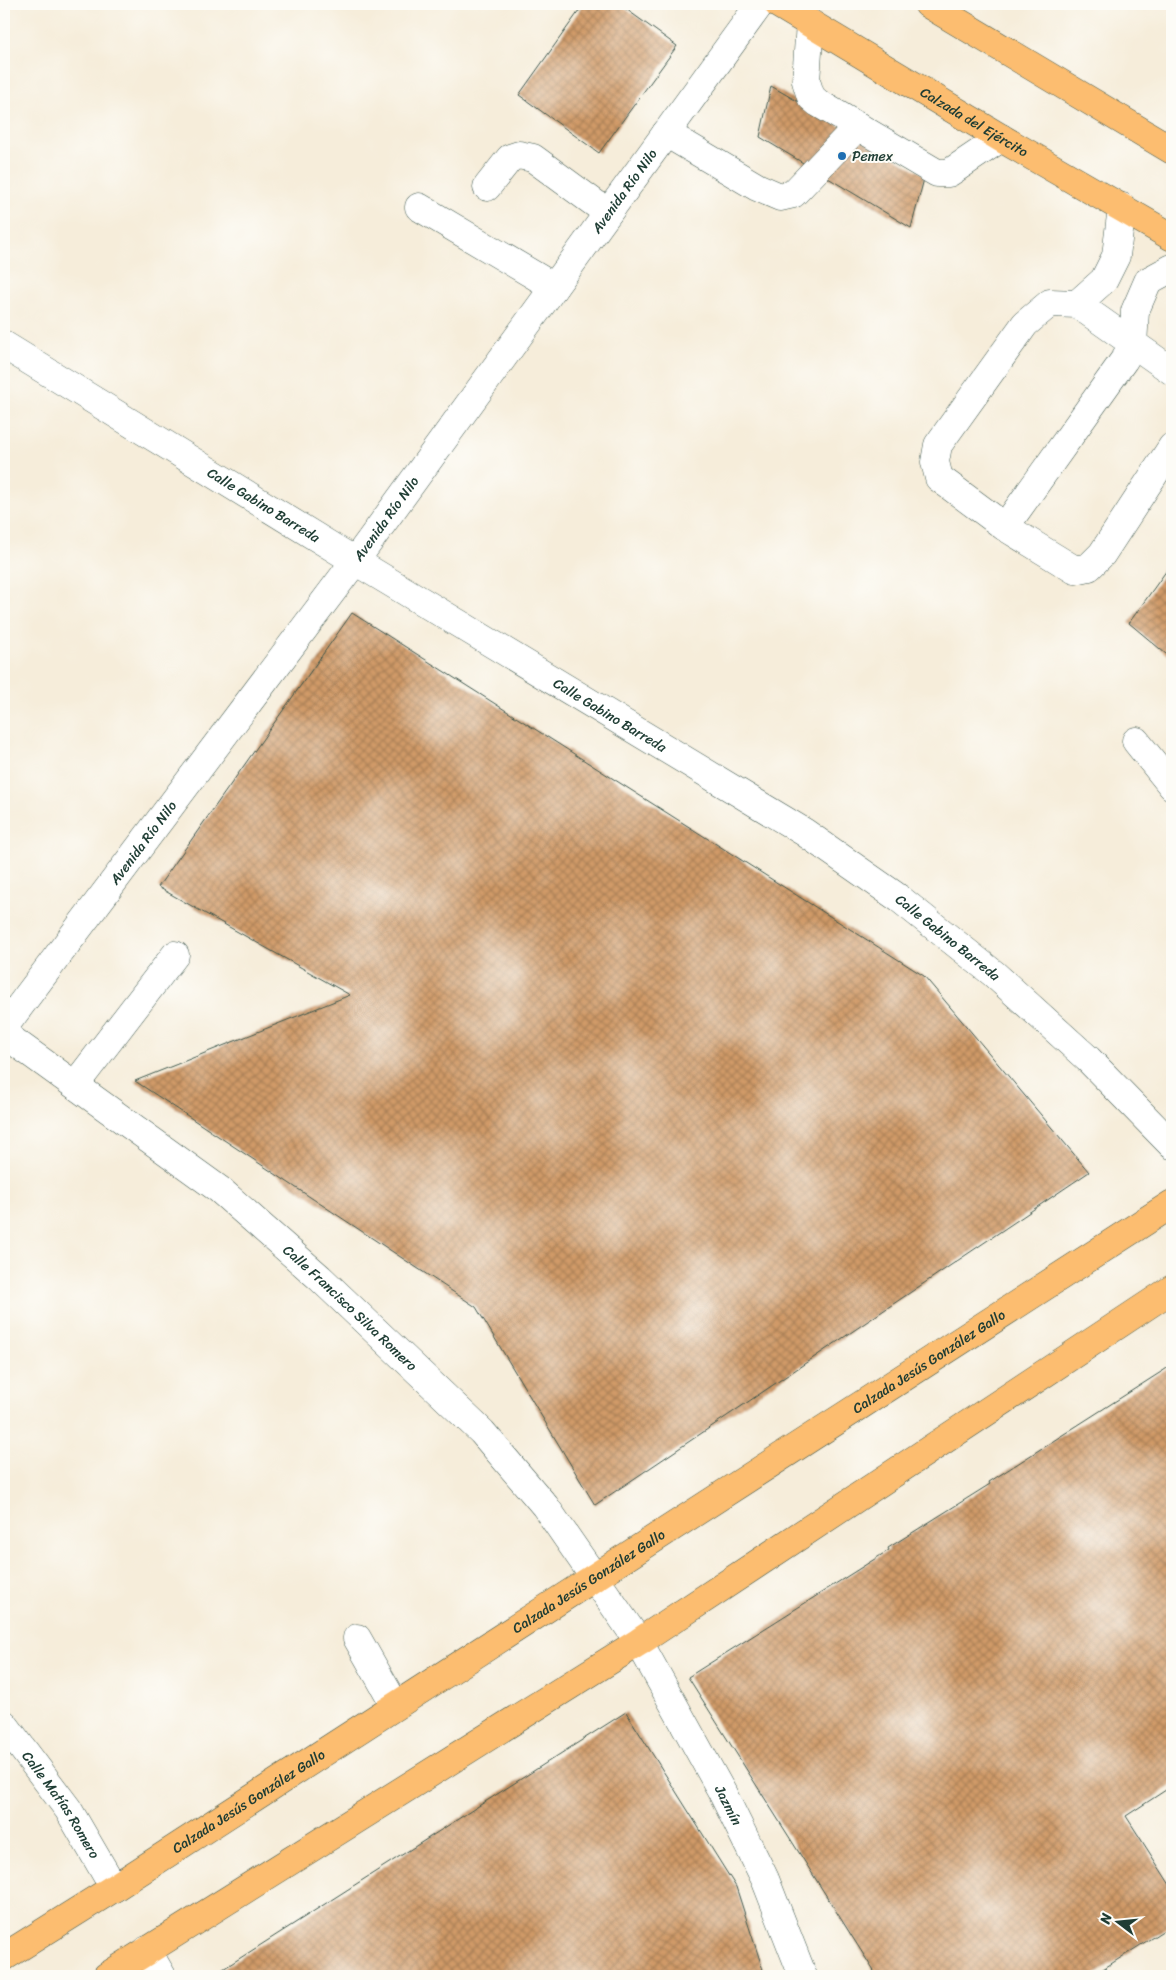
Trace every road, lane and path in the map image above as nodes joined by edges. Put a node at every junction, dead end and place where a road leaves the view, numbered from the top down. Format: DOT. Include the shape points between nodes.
graph roads {
  1 [pos="760,4"];
  2 [pos="778,4"];
  3 [pos="928,4"];
  4 [pos="810,23"];
  5 [pos="858,126"];
  6 [pos="666,133"];
  7 [pos="1001,138"];
  8 [pos="1172,150"];
  9 [pos="487,187"];
  10 [pos="419,207"];
  11 [pos="1122,207"];
  12 [pos="608,213"];
  13 [pos="1172,237"];
  14 [pos="1172,268"];
  15 [pos="554,287"];
  16 [pos="1077,304"];
  17 [pos="4,345"];
  18 [pos="1133,345"];
  19 [pos="1172,371"];
  20 [pos="1172,447"];
  21 [pos="1005,527"];
  22 [pos="355,561"];
  23 [pos="1136,740"];
  24 [pos="1172,786"];
  25 [pos="175,955"];
  26 [pos="4,1027"];
  27 [pos="4,1034"];
  28 [pos="76,1085"];
  29 [pos="1172,1145"];
  30 [pos="1172,1204"];
  31 [pos="1172,1289"];
  32 [pos="593,1577"];
  33 [pos="357,1638"];
  34 [pos="639,1642"];
  35 [pos="395,1705"];
  36 [pos="4,1724"];
  37 [pos="114,1888"];
  38 [pos="147,1950"];
  39 [pos="4,1956"];
  40 [pos="107,1976"];
  41 [pos="162,1976"];
  42 [pos="802,1976"];
  1 -- 6 [label="street, Avenida Río Nilo"];
  2 -- 4 [label="main road, Calzada del Ejército"];
  3 -- 8 [label="main road"];
  4 -- 5 [label="street" via="806,81 811,97"];
  4 -- 7 [label="main road, Calzada del Ejército"];
  5 -- 6 [label="street" via="793,194 780,197"];
  5 -- 7 [label="street" via="937,173 949,173"];
  6 -- 12 [label="street, Avenida Río Nilo"];
  7 -- 11 [label="main road, Calzada del Ejército"];
  9 -- 12 [label="street" via="510,158 519,155 533,158"];
  10 -- 15 [label="street"];
  11 -- 13 [label="main road, Calzada del Ejército"];
  11 -- 16 [label="street" via="1116,256 1104,280"];
  12 -- 15 [label="street, Avenida Río Nilo"];
  14 -- 18 [label="street" via="1148,281 1135,311"];
  15 -- 22 [label="street, Avenida Río Nilo"];
  16 -- 18 [label="street"];
  16 -- 21 [label="street" via="1050,303 1025,324 938,445 935,462 939,478"];
  17 -- 22 [label="street, Calle Gabino Barreda"];
  18 -- 19 [label="street"];
  18 -- 21 [label="street"];
  20 -- 21 [label="street" via="1102,554 1089,568 1075,570"];
  22 -- 26 [label="street, Avenida Río Nilo"];
  22 -- 29 [label="street, Calle Gabino Barreda" via="804,832 900,899 1009,987 1088,1059"];
  23 -- 24 [label="street"];
  25 -- 28 [label="street"];
  27 -- 28 [label="street, Calle Francisco Silva Romero"];
  28 -- 32 [label="street, Calle Francisco Silva Romero" via="220,1190 398,1352 488,1440 545,1506"];
  30 -- 32 [label="main road, Calzada Jesús González Gallo"];
  31 -- 34 [label="main road"];
  32 -- 34 [label="street, Calle Francisco Silva Romero"];
  32 -- 35 [label="main road, Calzada Jesús González Gallo"];
  33 -- 35 [label="street"];
  34 -- 38 [label="main road"];
  34 -- 42 [label="street, Jazmín" via="766,1879"];
  35 -- 37 [label="main road, Calzada Jesús González Gallo"];
  36 -- 37 [label="street, Calle Matías Romero" via="68,1809"];
  37 -- 39 [label="main road, Calzada Jesús González Gallo"];
  38 -- 40 [label="main road"];
  38 -- 41 [label="street"];
}
